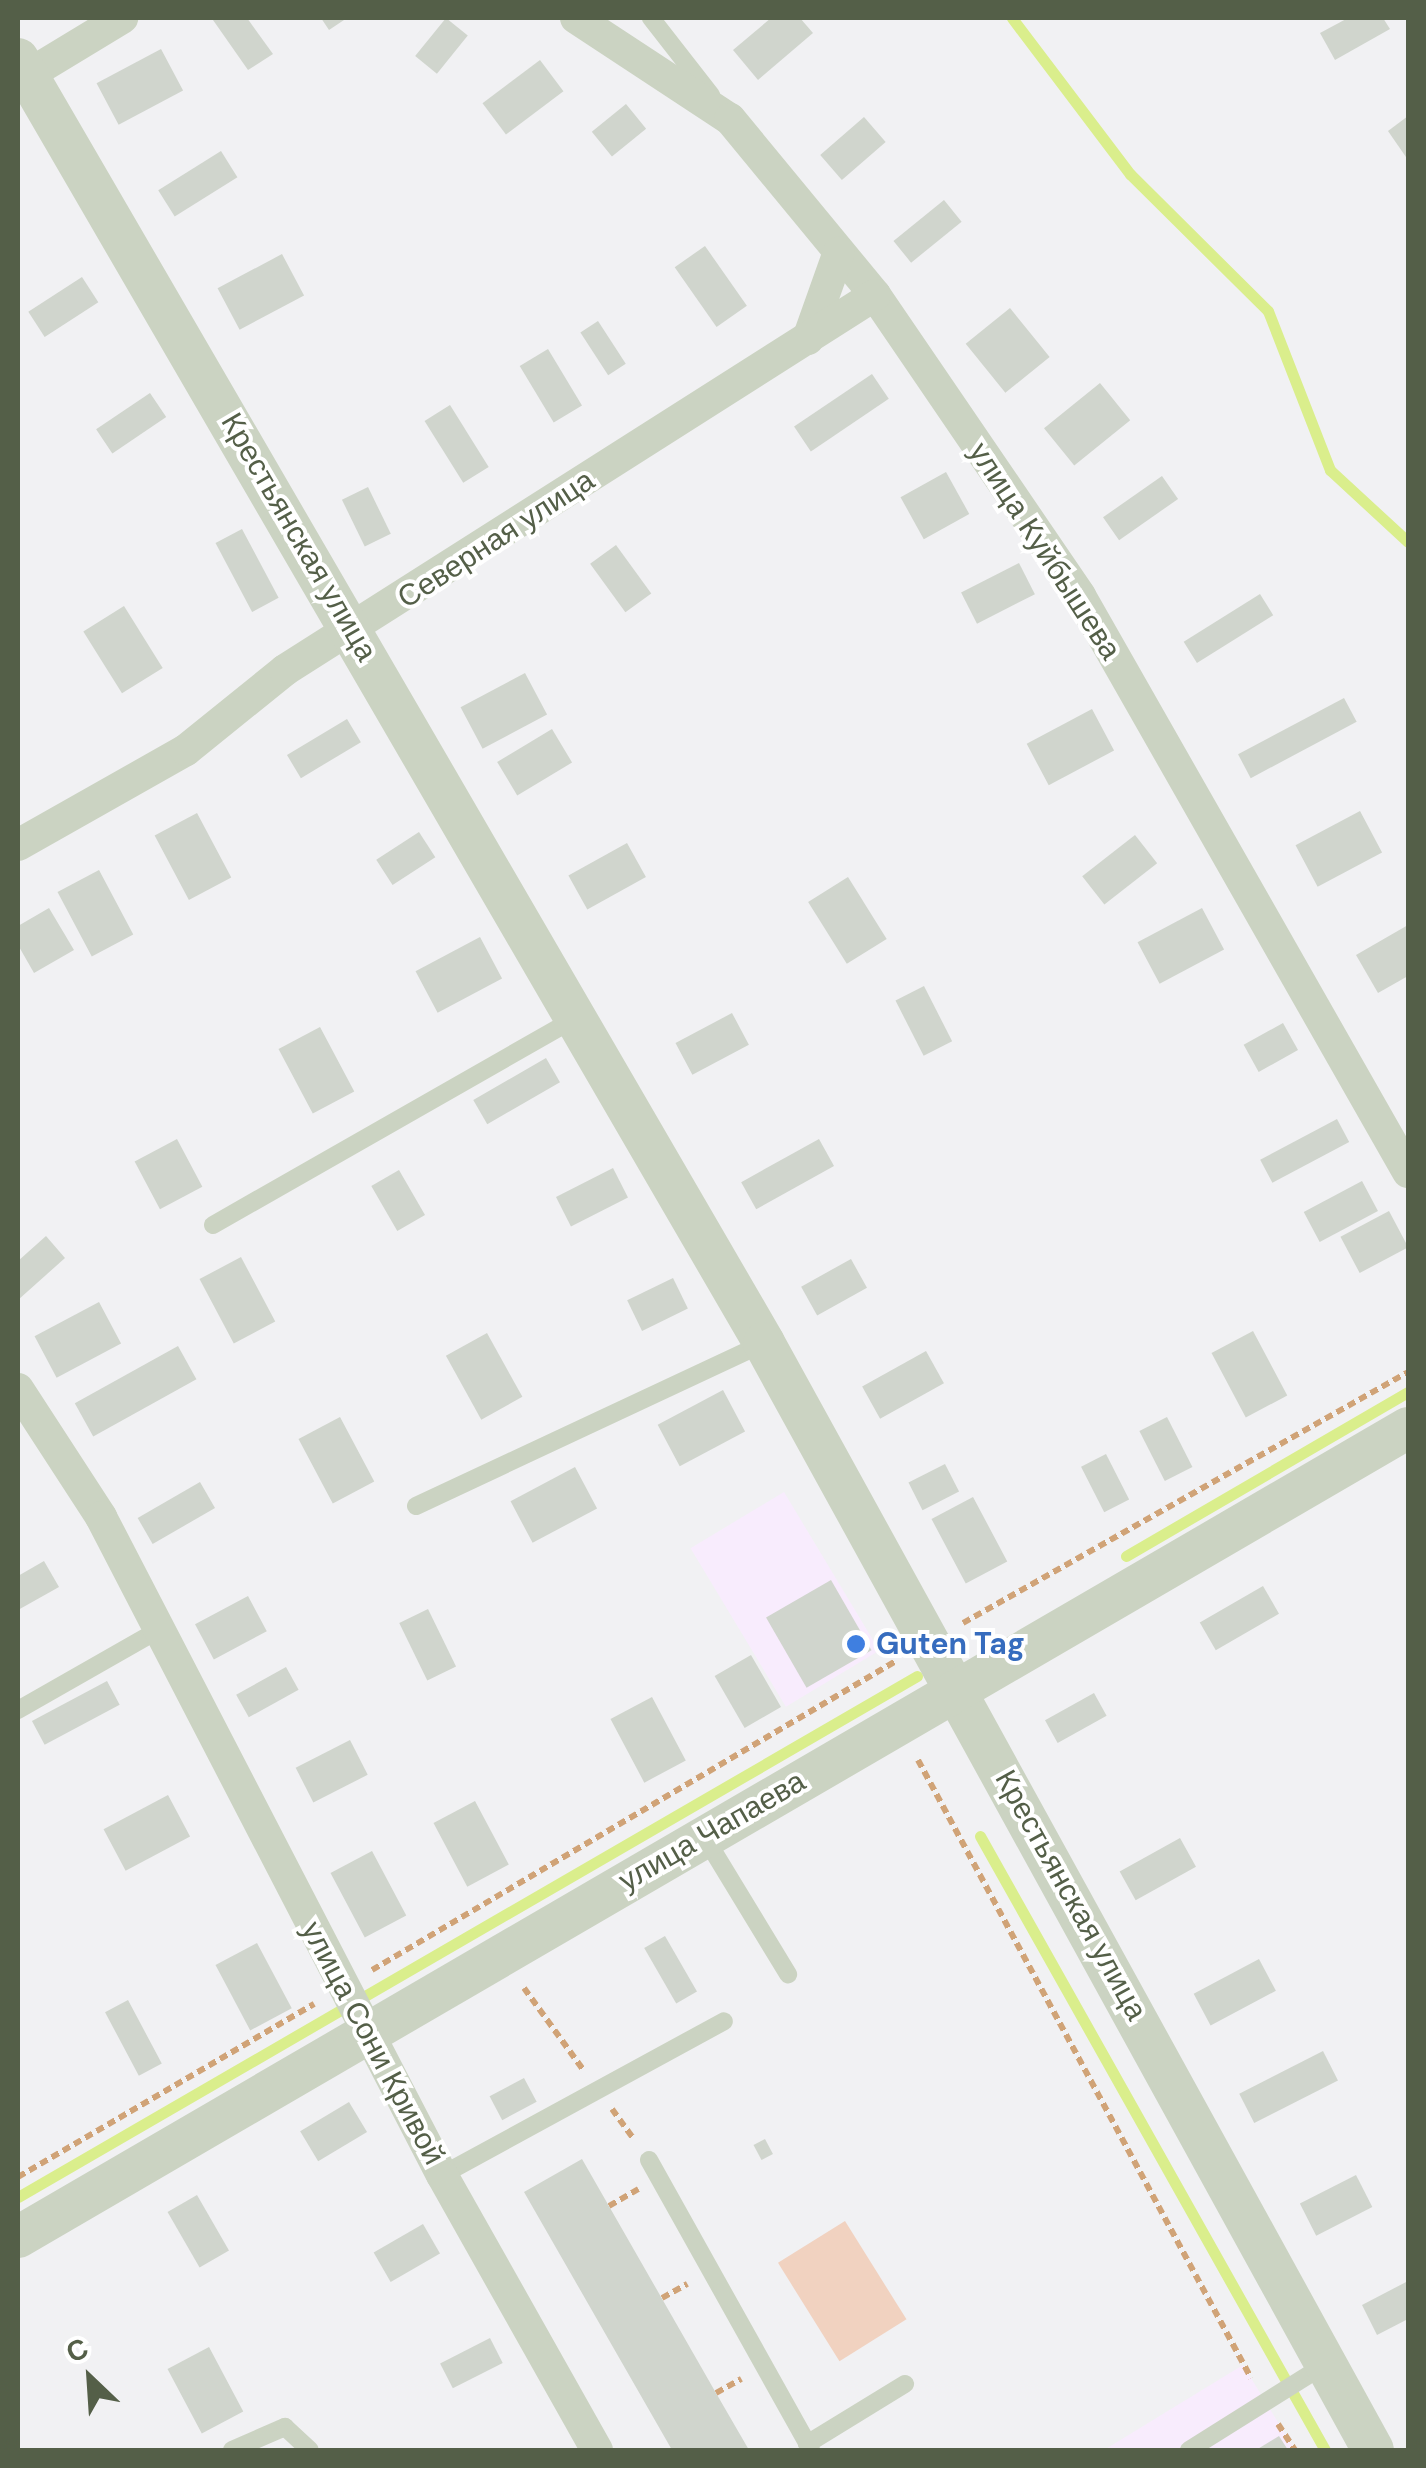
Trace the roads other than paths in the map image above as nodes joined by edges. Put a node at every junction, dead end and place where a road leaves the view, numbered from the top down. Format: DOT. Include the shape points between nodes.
graph roads {
  1 [pos="122,18"];
  2 [pos="576,18"];
  3 [pos="651,18"];
  4 [pos="21,72"];
  5 [pos="730,119"];
  6 [pos="839,252"];
  7 [pos="875,296"];
  8 [pos="808,339"];
  9 [pos="353,630"];
  10 [pos="18,846"];
  11 [pos="578,1016"];
  12 [pos="1408,1172"];
  13 [pos="213,1224"];
  14 [pos="764,1343"];
  15 [pos="21,1404"];
  16 [pos="1408,1428"];
  17 [pos="416,1506"];
  18 [pos="156,1632"];
  19 [pos="958,1688"];
  20 [pos="18,1710"];
  21 [pos="704,1836"];
  22 [pos="788,1974"];
  23 [pos="724,2021"];
  24 [pos="367,2033"];
  25 [pos="649,2160"];
  26 [pos="442,2175"];
  27 [pos="18,2237"];
  28 [pos="1326,2364"];
  29 [pos="906,2384"];
  30 [pos="809,2447"];
  31 [pos="232,2450"];
  32 [pos="310,2450"];
  33 [pos="598,2450"];
  34 [pos="1189,2450"];
  35 [pos="1373,2450"];
  1 -- 4 [label="street"];
  2 -- 5 [label="street, улица Куйбышева"];
  3 -- 5 [label="lane"];
  4 -- 9 [label="street, Крестьянская улица"];
  5 -- 6 [label="street, улица Куйбышева"];
  6 -- 7 [label="street, улица Куйбышева"];
  6 -- 8 [label="street"];
  7 -- 8 [label="street, Северная улица"];
  7 -- 12 [label="street, улица Куйбышева" via="1080,596"];
  8 -- 9 [label="street, Северная улица"];
  9 -- 10 [label="street, Северная улица" via="285,670 186,750"];
  9 -- 11 [label="street, Крестьянская улица"];
  11 -- 13 [label="lane"];
  11 -- 14 [label="street, Крестьянская улица"];
  14 -- 17 [label="lane"];
  14 -- 19 [label="street, Крестьянская улица"];
  15 -- 18 [label="street, улица Сони Кривой" via="101,1517"];
  16 -- 19 [label="street, улица Чапаева"];
  18 -- 20 [label="lane"];
  18 -- 24 [label="street, улица Сони Кривой"];
  19 -- 21 [label="street, улица Чапаева"];
  19 -- 28 [label="street, Крестьянская улица"];
  21 -- 22 [label="lane"];
  21 -- 24 [label="street, улица Чапаева"];
  23 -- 26 [label="lane"];
  24 -- 26 [label="street, улица Сони Кривой"];
  24 -- 27 [label="street, улица Чапаева"];
  25 -- 30 [label="lane"];
  26 -- 33 [label="street, улица Сони Кривой"];
  28 -- 34 [label="lane"];
  28 -- 35 [label="street, Крестьянская улица"];
  29 -- 30 [label="lane"];
  31 -- 32 [label="lane" via="285,2426"];
}
